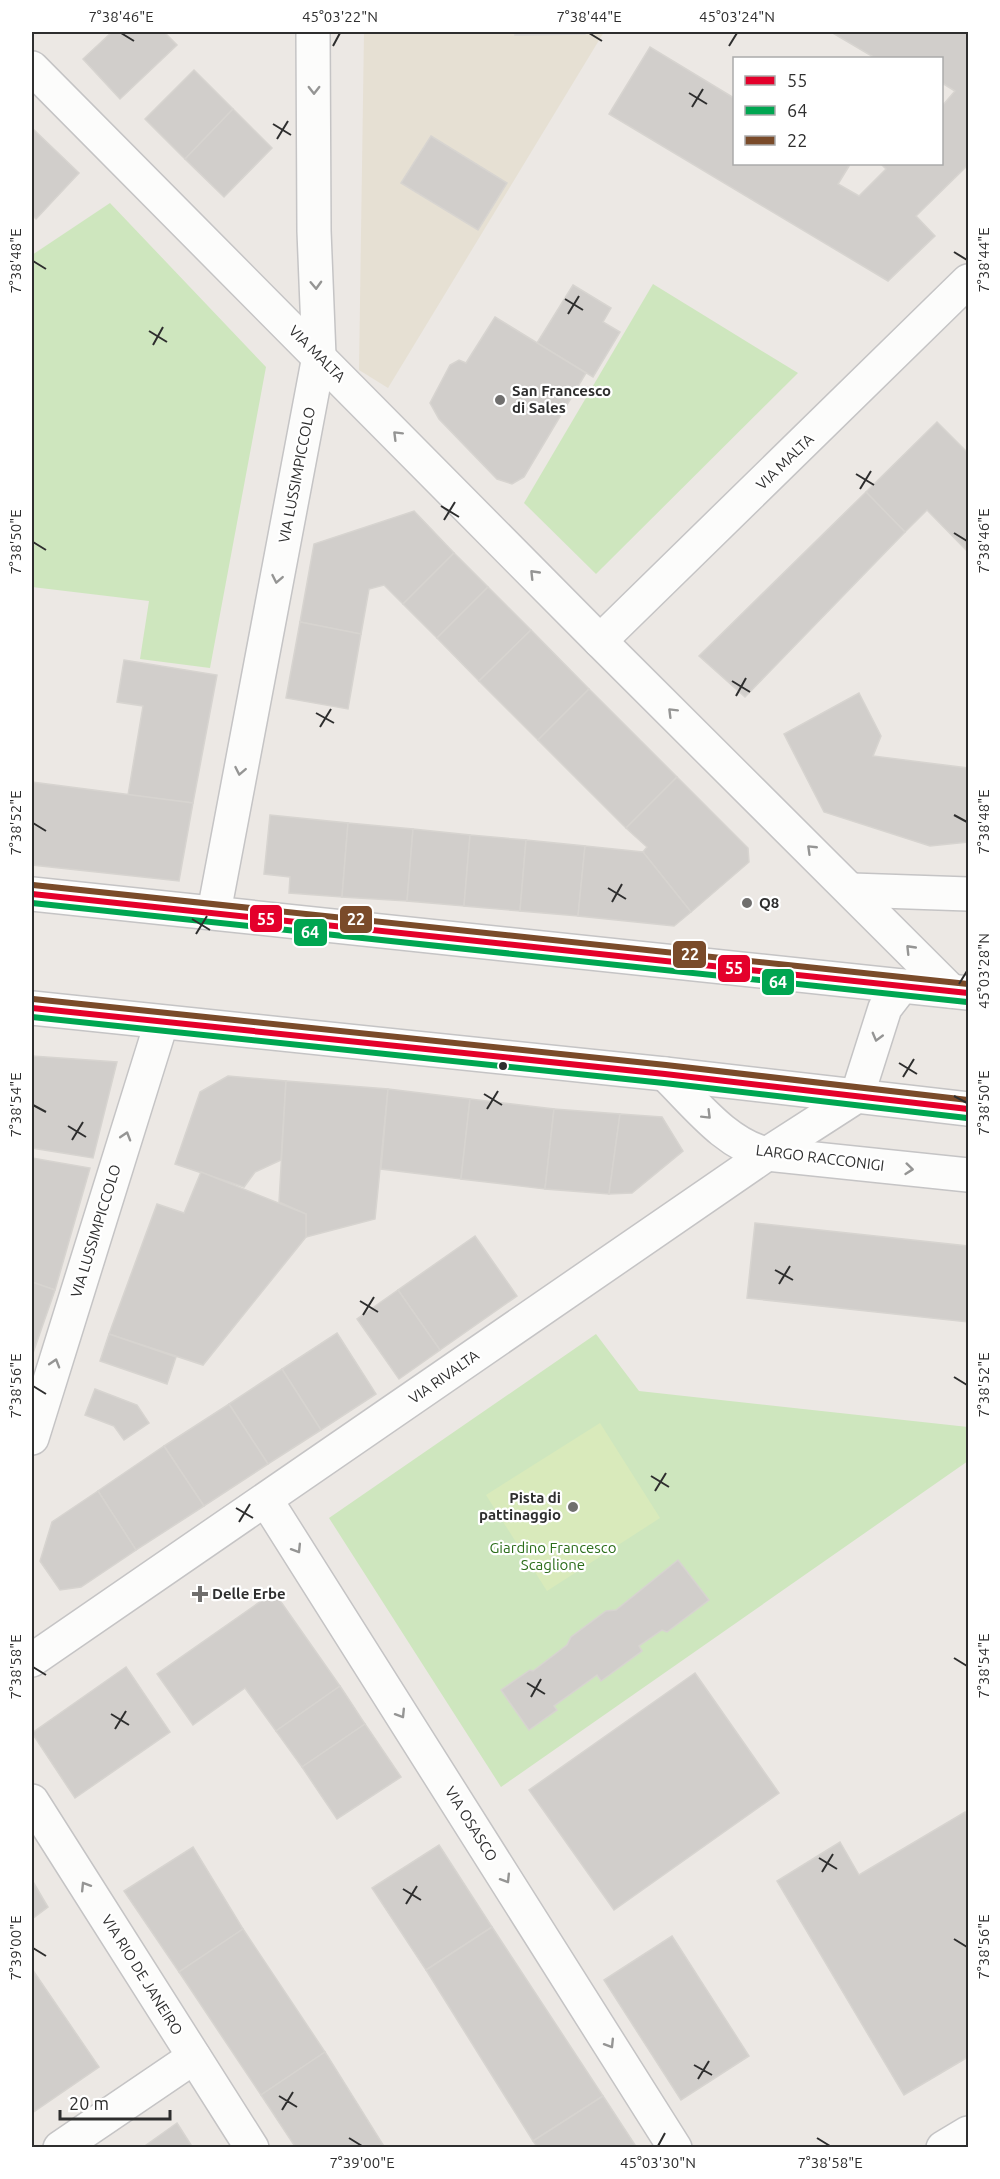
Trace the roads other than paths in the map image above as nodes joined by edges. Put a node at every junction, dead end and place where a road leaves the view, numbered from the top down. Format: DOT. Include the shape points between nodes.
graph roads {
  1 [pos="314,32"];
  2 [pos="32,68"];
  3 [pos="969,281"];
  4 [pos="319,356"];
  5 [pos="600,642"];
  6 [pos="852,890"];
  7 [pos="32,894"];
  8 [pos="969,894"];
  9 [pos="214,912"];
  10 [pos="902,986"];
  11 [pos="960,992"];
  12 [pos="32,1008"];
  13 [pos="161,1024"];
  14 [pos="665,1074"];
  15 [pos="857,1096"];
  16 [pos="969,1109"];
  17 [pos="767,1154"];
  18 [pos="969,1175"];
  19 [pos="32,1438"];
  20 [pos="266,1500"];
  21 [pos="32,1660"];
  22 [pos="32,1801"];
  23 [pos="194,2057"];
  24 [pos="969,2133"];
  25 [pos="60,2148"];
  26 [pos="252,2148"];
  27 [pos="675,2148"];
  28 [pos="944,2148"];
  1 -- 4 [label="street, VIA LUSSIMPICCOLO, one-way" via="314,231"];
  2 -- 4 [label="street, VIA MALTA"];
  3 -- 5 [label="street, VIA MALTA"];
  5 -- 4 [label="street, VIA MALTA, one-way"];
  4 -- 9 [label="street, VIA LUSSIMPICCOLO, one-way"];
  6 -- 5 [label="street, VIA MALTA, one-way"];
  6 -- 8 [label="street"];
  11 -- 6 [label="street, VIA MALTA, one-way"];
  7 -- 9 [label="street"];
  9 -- 10 [label="street"];
  10 -- 11 [label="street"];
  10 -- 15 [label="street, one-way" via="885,1008"];
  12 -- 13 [label="street"];
  13 -- 14 [label="street"];
  19 -- 13 [label="street, VIA LUSSIMPICCOLO, one-way"];
  14 -- 15 [label="street"];
  14 -- 17 [label="street, LARGO RACCONIGI, one-way" via="721,1129 748,1150"];
  15 -- 16 [label="street"];
  15 -- 17 [label="street, VIA RIVALTA"];
  17 -- 18 [label="street, LARGO RACCONIGI, one-way"];
  17 -- 20 [label="street, VIA RIVALTA"];
  20 -- 21 [label="street, VIA RIVALTA"];
  20 -- 27 [label="street, VIA OSASCO, one-way"];
  23 -- 22 [label="street, VIA RIO DE JANEIRO, one-way"];
  23 -- 25 [label="street"];
  23 -- 26 [label="street, VIA RIO DE JANEIRO"];
  24 -- 28 [label="street"];
}
